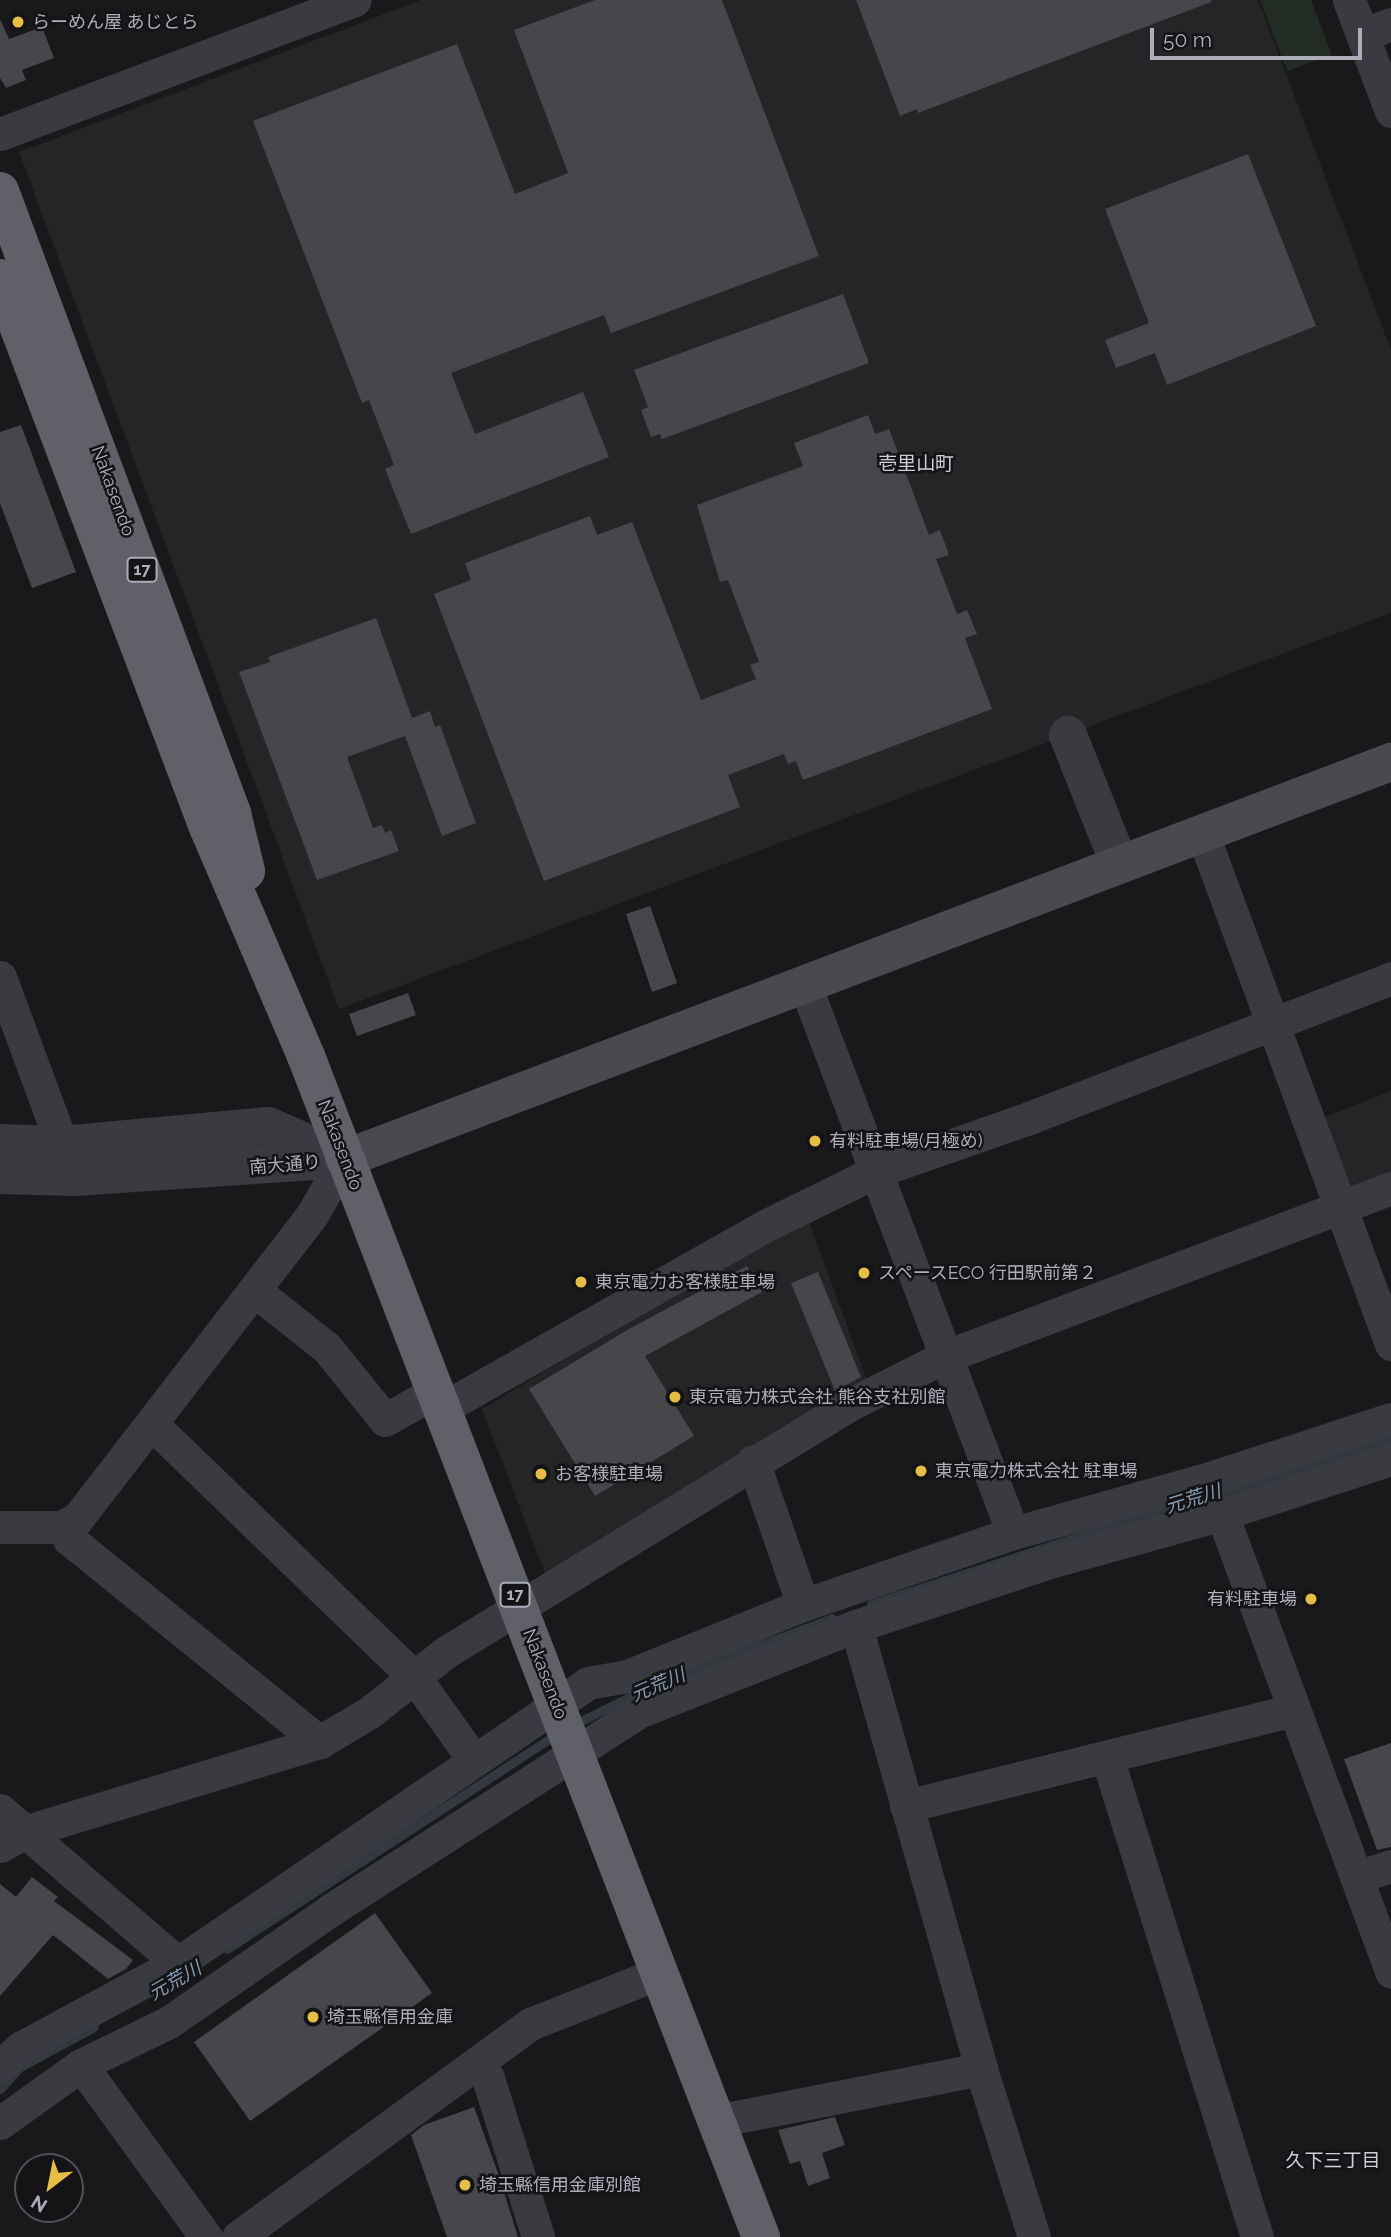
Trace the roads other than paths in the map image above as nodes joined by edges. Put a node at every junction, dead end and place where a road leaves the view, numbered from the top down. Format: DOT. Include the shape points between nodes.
graph roads {
  1 [pos="355,0"];
  2 [pos="1349,0"];
  3 [pos="1377,30"];
  4 [pos="1391,111"];
  5 [pos="0,134"];
  6 [pos="0,191"];
  7 [pos="0,278"];
  8 [pos="21,322"];
  9 [pos="1068,735"];
  10 [pos="1391,762"];
  11 [pos="1203,835"];
  12 [pos="1119,863"];
  13 [pos="0,977"];
  14 [pos="1391,978"];
  15 [pos="806,985"];
  16 [pos="1272,1021"];
  17 [pos="0,1143"];
  18 [pos="344,1159"];
  19 [pos="68,1161"];
  20 [pos="875,1172"];
  21 [pos="0,1175"];
  22 [pos="1391,1188"];
  23 [pos="1341,1207"];
  24 [pos="254,1290"];
  25 [pos="1391,1344"];
  26 [pos="944,1357"];
  27 [pos="440,1400"];
  28 [pos="1391,1419"];
  29 [pos="152,1424"];
  30 [pos="1391,1459"];
  31 [pos="753,1461"];
  32 [pos="1222,1514"];
  33 [pos="65,1526"];
  34 [pos="0,1527"];
  35 [pos="1013,1533"];
  36 [pos="803,1605"];
  37 [pos="520,1610"];
  38 [pos="856,1626"];
  39 [pos="416,1679"];
  40 [pos="557,1706"];
  41 [pos="1293,1710"];
  42 [pos="320,1742"];
  43 [pos="575,1752"];
  44 [pos="1107,1757"];
  45 [pos="473,1759"];
  46 [pos="906,1806"];
  47 [pos="0,1810"];
  48 [pos="14,1839"];
  49 [pos="1391,1866"];
  50 [pos="1357,1877"];
  51 [pos="178,1962"];
  52 [pos="1391,1972"];
  53 [pos="659,1973"];
  54 [pos="478,2063"];
  55 [pos="81,2065"];
  56 [pos="0,2067"];
  57 [pos="981,2069"];
  58 [pos="716,2121"];
  59 [pos="0,2123"];
  60 [pos="206,2237"];
  61 [pos="238,2237"];
  62 [pos="538,2237"];
  63 [pos="761,2237"];
  64 [pos="1034,2237"];
  65 [pos="1257,2237"];
  1 -- 5 [label="street"];
  2 -- 3 [label="street"];
  3 -- 4 [label="street"];
  6 -- 8 [label="highway, Nakasendo / 17"];
  7 -- 8 [label="highway, Nakasendo / 17"];
  8 -- 18 [label="highway, Nakasendo / 17" via="207,825 266,955"];
  9 -- 12 [label="street"];
  10 -- 11 [label="main road"];
  11 -- 12 [label="main road"];
  11 -- 16 [label="street"];
  12 -- 15 [label="main road"];
  13 -- 19 [label="street"];
  14 -- 16 [label="street"];
  15 -- 18 [label="main road"];
  15 -- 20 [label="street"];
  16 -- 20 [label="street" via="1029,1118"];
  16 -- 23 [label="street"];
  17 -- 19 [label="street, 南大通り"];
  18 -- 19 [label="street, 南大通り" via="281,1167"];
  18 -- 24 [label="street" via="312,1215"];
  18 -- 27 [label="highway, Nakasendo / 17"];
  19 -- 21 [label="street, 南大通り"];
  20 -- 26 [label="street"];
  20 -- 27 [label="street"];
  22 -- 23 [label="street"];
  23 -- 25 [label="street"];
  23 -- 26 [label="street"];
  24 -- 27 [label="street" via="327,1348 385,1420"];
  24 -- 29 [label="street"];
  26 -- 31 [label="street" via="846,1406"];
  26 -- 35 [label="street"];
  27 -- 37 [label="highway, Nakasendo / 17"];
  28 -- 35 [label="street" via="1210,1478"];
  29 -- 33 [label="street" via="77,1519"];
  29 -- 39 [label="street"];
  30 -- 32 [label="street"];
  31 -- 36 [label="street"];
  31 -- 37 [label="street"];
  32 -- 38 [label="street" via="1053,1561"];
  32 -- 41 [label="street"];
  33 -- 34 [label="street"];
  33 -- 42 [label="street" via="69,1539"];
  35 -- 36 [label="street"];
  36 -- 40 [label="street" via="627,1676 588,1684"];
  37 -- 39 [label="street" via="446,1652"];
  37 -- 40 [label="highway, Nakasendo / 17"];
  38 -- 43 [label="street" via="641,1711"];
  38 -- 46 [label="street"];
  39 -- 42 [label="street"];
  39 -- 45 [label="street"];
  40 -- 43 [label="highway, Nakasendo / 17"];
  40 -- 45 [label="street"];
  41 -- 44 [label="street"];
  41 -- 50 [label="street"];
  42 -- 48 [label="street"];
  43 -- 53 [label="highway, Nakasendo / 17"];
  43 -- 55 [label="street" via="332,1909 169,2022"];
  44 -- 46 [label="street"];
  44 -- 65 [label="street"];
  45 -- 51 [label="street"];
  46 -- 57 [label="street"];
  47 -- 48 [label="street"];
  48 -- 51 [label="street"];
  49 -- 50 [label="street"];
  50 -- 52 [label="street"];
  51 -- 56 [label="street" via="20,2048"];
  53 -- 54 [label="street" via="530,2024"];
  53 -- 58 [label="highway, Nakasendo / 17"];
  54 -- 61 [label="street"];
  54 -- 62 [label="street" via="488,2078"];
  55 -- 59 [label="street"];
  55 -- 60 [label="street"];
  57 -- 58 [label="street"];
  57 -- 64 [label="street"];
  58 -- 63 [label="highway, Nakasendo / 17"];
}
